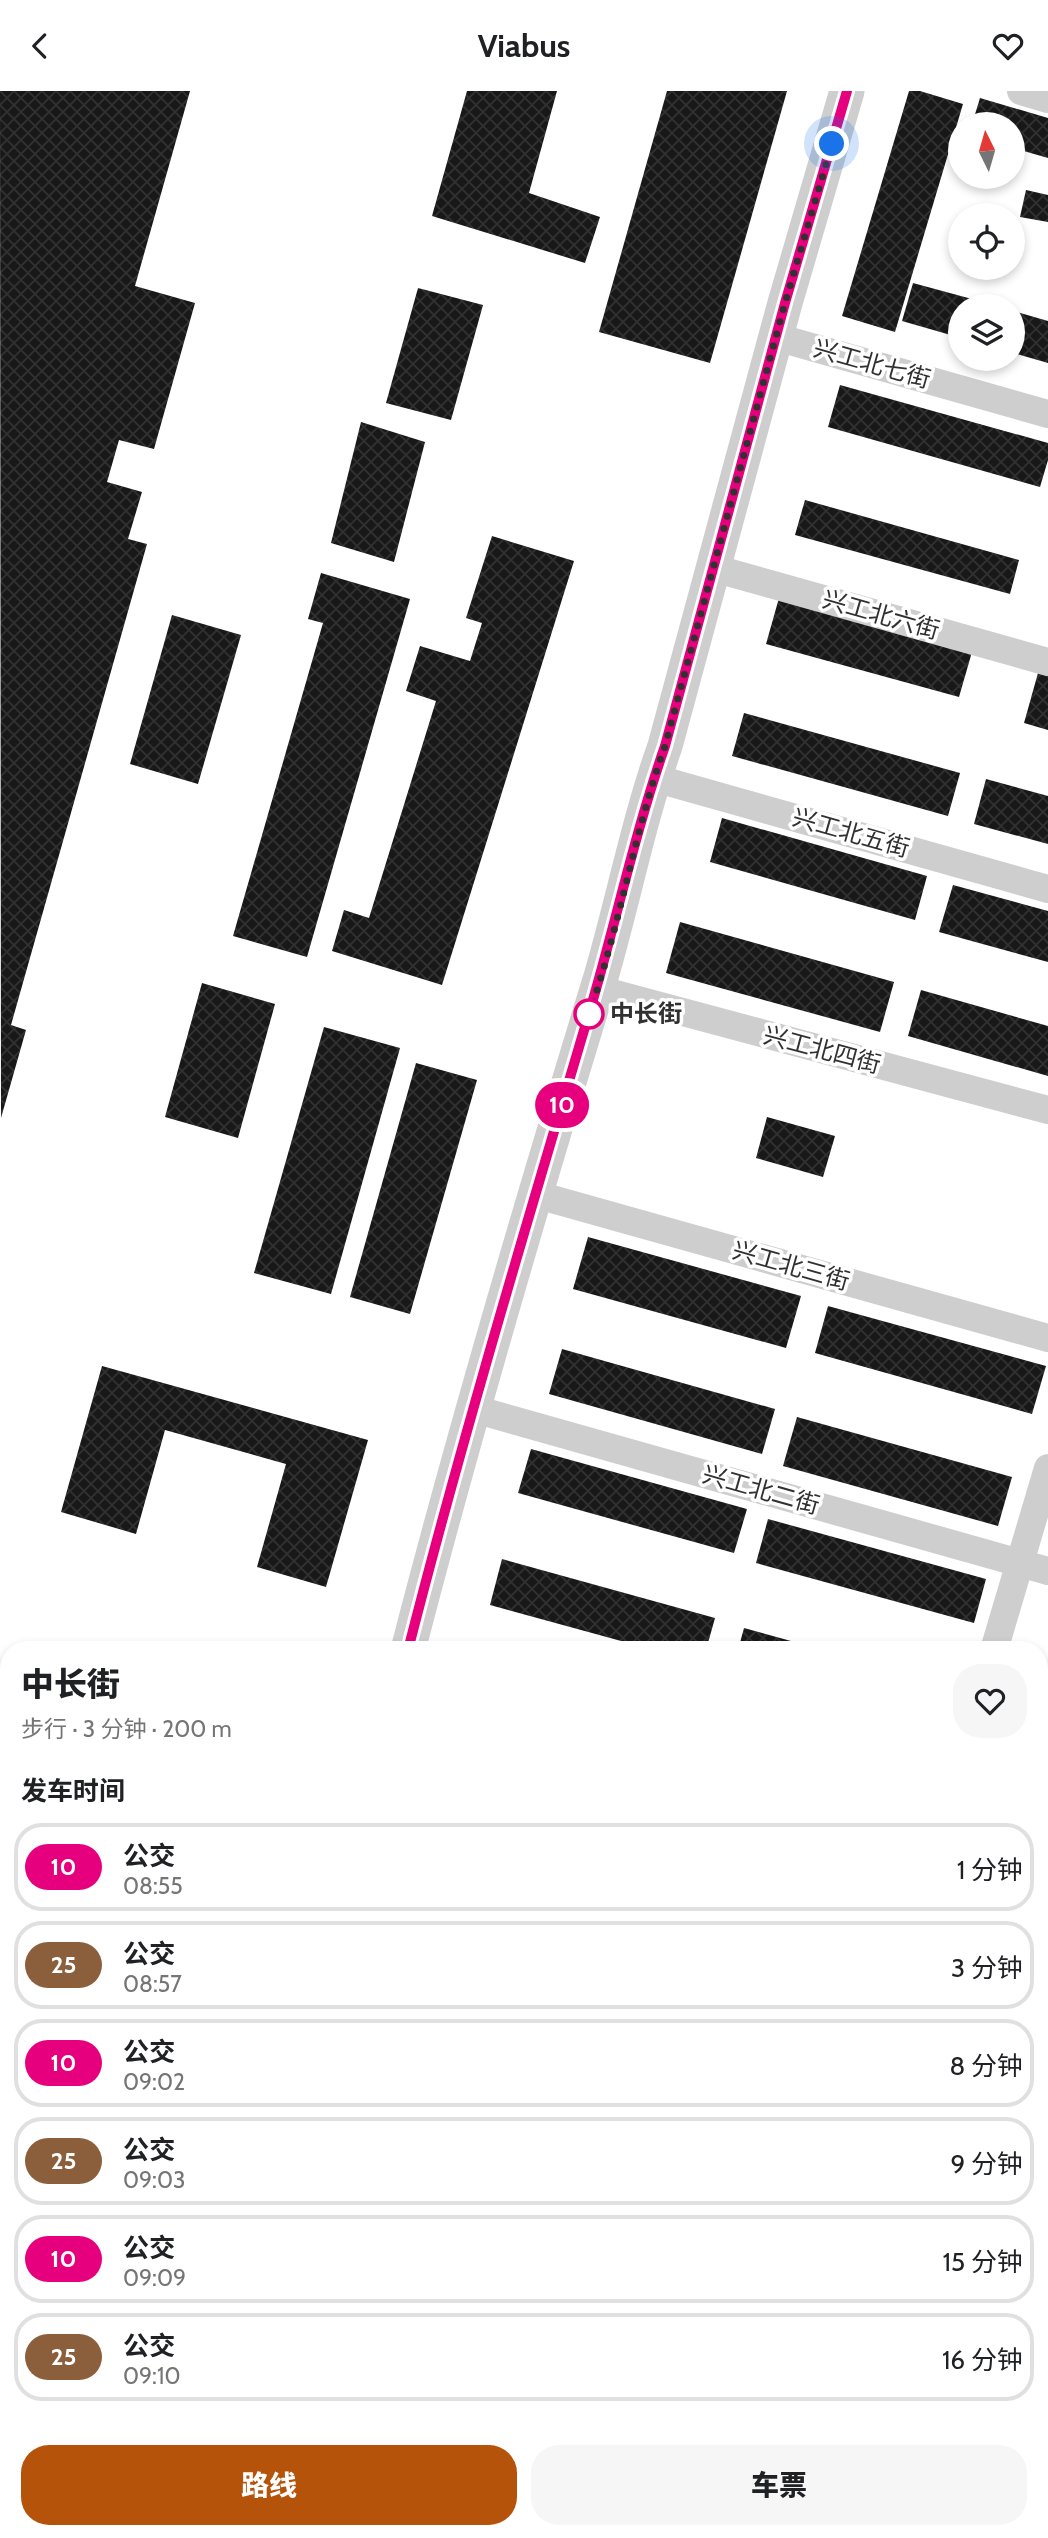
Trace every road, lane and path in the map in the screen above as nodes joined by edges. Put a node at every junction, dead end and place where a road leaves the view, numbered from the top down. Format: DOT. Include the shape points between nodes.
graph roads {
  1 [pos="847,91"];
  2 [pos="1021,91"];
  3 [pos="1048,99"];
  4 [pos="776,337"];
  5 [pos="1048,414"];
  6 [pos="713,568"];
  7 [pos="1048,662"];
  8 [pos="654,778"];
  9 [pos="1048,889"];
  10 [pos="597,989"];
  11 [pos="1048,1110"];
  12 [pos="534,1194"];
  13 [pos="1048,1338"];
  14 [pos="474,1409"];
  15 [pos="1048,1468"];
  16 [pos="1020,1563"];
  17 [pos="1048,1571"];
  18 [pos="412,1641"];
  19 [pos="998,1641"];
  1 -- 4 [label="street"];
  2 -- 3 [label="street"];
  4 -- 5 [label="street, 兴工北七街"];
  4 -- 6 [label="street"];
  6 -- 7 [label="street, 兴工北六街"];
  6 -- 8 [label="street"];
  8 -- 9 [label="street, 兴工北五街"];
  8 -- 10 [label="street"];
  10 -- 11 [label="street, 兴工北四街"];
  10 -- 12 [label="street"];
  12 -- 13 [label="street, 兴工北三街"];
  12 -- 14 [label="street"];
  14 -- 16 [label="street, 兴工北二街"];
  14 -- 18 [label="street"];
  15 -- 16 [label="street"];
  16 -- 17 [label="street, 兴工北二街"];
  16 -- 19 [label="street"];
}
